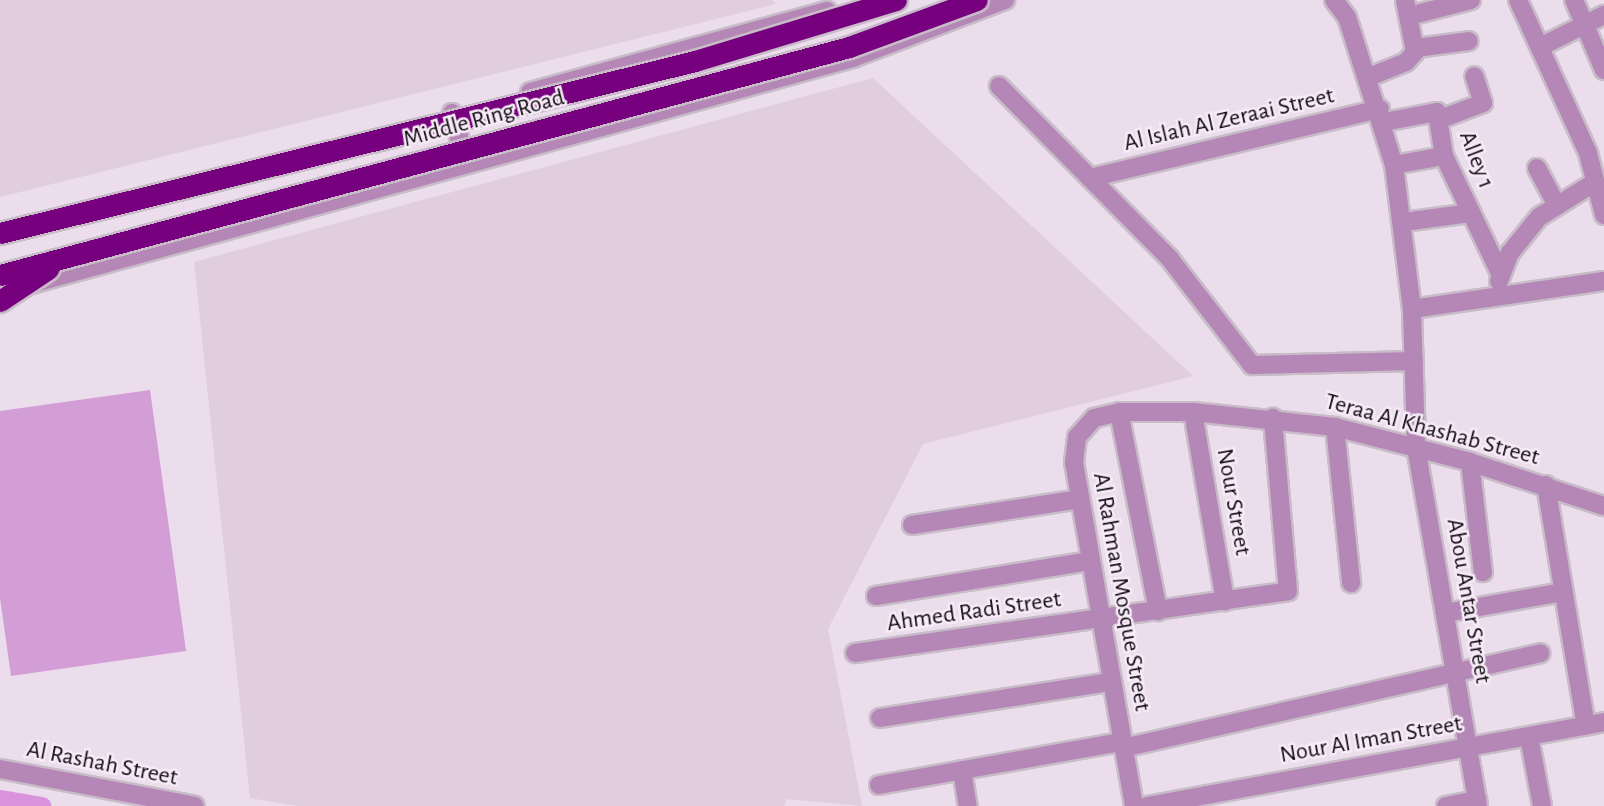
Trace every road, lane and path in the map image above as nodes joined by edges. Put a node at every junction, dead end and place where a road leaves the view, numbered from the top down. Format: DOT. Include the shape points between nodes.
graph roads {
  1 [pos="860,0"];
  2 [pos="895,0"];
  3 [pos="977,0"];
  4 [pos="1005,0"];
  5 [pos="1334,0"];
  6 [pos="1471,0"];
  7 [pos="1518,0"];
  8 [pos="1574,0"];
  9 [pos="1407,8"];
  10 [pos="1604,15"];
  11 [pos="1584,24"];
  12 [pos="1469,41"];
  13 [pos="1540,47"];
  14 [pos="1416,48"];
  15 [pos="1604,69"];
  16 [pos="1474,76"];
  17 [pos="1369,77"];
  18 [pos="999,86"];
  19 [pos="452,113"];
  20 [pos="1382,116"];
  21 [pos="1438,120"];
  22 [pos="1444,156"];
  23 [pos="467,164"];
  24 [pos="1394,165"];
  25 [pos="1537,169"];
  26 [pos="1090,178"];
  27 [pos="1595,182"];
  28 [pos="1556,203"];
  29 [pos="1471,213"];
  30 [pos="1604,215"];
  31 [pos="1404,222"];
  32 [pos="0,225"];
  33 [pos="0,233"];
  34 [pos="58,262"];
  35 [pos="1500,273"];
  36 [pos="0,275"];
  37 [pos="1604,281"];
  38 [pos="0,291"];
  39 [pos="1496,298"];
  40 [pos="0,301"];
  41 [pos="1412,309"];
  42 [pos="1414,361"];
  43 [pos="1119,412"];
  44 [pos="1193,412"];
  45 [pos="1273,418"];
  46 [pos="1335,427"];
  47 [pos="1416,447"];
  48 [pos="1470,462"];
  49 [pos="1546,485"];
  50 [pos="1080,499"];
  51 [pos="1604,506"];
  52 [pos="912,525"];
  53 [pos="1090,561"];
  54 [pos="1483,572"];
  55 [pos="1351,583"];
  56 [pos="1563,592"];
  57 [pos="876,596"];
  58 [pos="1225,601"];
  59 [pos="1158,611"];
  60 [pos="1445,613"];
  61 [pos="1099,619"];
  62 [pos="855,653"];
  63 [pos="1540,653"];
  64 [pos="1455,672"];
  65 [pos="1109,682"];
  66 [pos="880,718"];
  67 [pos="1604,722"];
  68 [pos="1586,726"];
  69 [pos="1529,737"];
  70 [pos="1122,745"];
  71 [pos="1468,747"];
  72 [pos="0,769"];
  73 [pos="962,770"];
  74 [pos="878,785"];
  75 [pos="1478,803"];
  76 [pos="195,806"];
  77 [pos="968,806"];
  78 [pos="1134,806"];
  79 [pos="1147,806"];
  80 [pos="1446,806"];
  81 [pos="1542,806"];
  1 -- 19 [label="street"];
  2 -- 33 [label="highway, Middle Ring Road, bridge" via="695,61"];
  3 -- 34 [label="highway, Middle Ring Road, bridge" via="849,47"];
  4 -- 23 [label="street" via="853,58"];
  5 -- 17 [label="street, Abou Antar Street" via="1347,17"];
  6 -- 9 [label="street"];
  7 -- 13 [label="street"];
  8 -- 11 [label="street"];
  9 -- 14 [label="street"];
  10 -- 11 [label="street"];
  11 -- 13 [label="street"];
  11 -- 15 [label="street"];
  12 -- 14 [label="street"];
  13 -- 27 [label="street" via="1588,153"];
  14 -- 17 [label="street" via="1406,62"];
  16 -- 21 [label="street" via="1483,103"];
  17 -- 20 [label="street, Abou Antar Street"];
  18 -- 26 [label="street"];
  19 -- 23 [label="street"];
  19 -- 32 [label="street"];
  20 -- 21 [label="street, Alley 1" via="1433,110"];
  20 -- 24 [label="street, Abou Antar Street"];
  20 -- 26 [label="street, Al Islah Al Zeraai Street"];
  21 -- 22 [label="street, Alley 1"];
  22 -- 24 [label="street"];
  22 -- 29 [label="street, Alley 1"];
  23 -- 38 [label="street"];
  24 -- 31 [label="street, Abou Antar Street"];
  25 -- 28 [label="street"];
  26 -- 42 [label="street" via="1170,259 1252,365"];
  27 -- 28 [label="street"];
  27 -- 30 [label="street"];
  28 -- 35 [label="street" via="1523,234"];
  29 -- 31 [label="street"];
  29 -- 35 [label="street, Alley 1"];
  31 -- 41 [label="street, Abou Antar Street"];
  34 -- 36 [label="highway, Middle Ring Road, bridge"];
  34 -- 40 [label="highway, bridge"];
  35 -- 39 [label="street"];
  37 -- 39 [label="street"];
  39 -- 41 [label="street"];
  41 -- 42 [label="street, Abou Antar Street"];
  42 -- 47 [label="street, Abou Antar Street"];
  43 -- 44 [label="street, Teraa Al Khashab Street"];
  43 -- 50 [label="street, Al Rahman Mosque Street" via="1094,418 1077,437 1074,462"];
  43 -- 59 [label="street"];
  44 -- 45 [label="street, Teraa Al Khashab Street"];
  44 -- 58 [label="street, Nour Street"];
  45 -- 46 [label="street, Teraa Al Khashab Street"];
  45 -- 58 [label="street, Ahmed Radi Street" via="1291,587 1285,592"];
  46 -- 47 [label="street, Teraa Al Khashab Street"];
  46 -- 55 [label="street"];
  47 -- 48 [label="street, Teraa Al Khashab Street"];
  47 -- 60 [label="street, Abou Antar Street"];
  48 -- 49 [label="street, Teraa Al Khashab Street"];
  48 -- 54 [label="street"];
  49 -- 51 [label="street, Teraa Al Khashab Street"];
  49 -- 56 [label="street"];
  50 -- 52 [label="street"];
  50 -- 53 [label="street, Al Rahman Mosque Street"];
  53 -- 57 [label="street"];
  53 -- 61 [label="street, Al Rahman Mosque Street"];
  56 -- 60 [label="street"];
  56 -- 68 [label="street"];
  58 -- 59 [label="street, Ahmed Radi Street"];
  59 -- 61 [label="street, Ahmed Radi Street"];
  60 -- 64 [label="street, Abou Antar Street"];
  61 -- 62 [label="street, Ahmed Radi Street"];
  61 -- 65 [label="street, Al Rahman Mosque Street"];
  63 -- 64 [label="street"];
  64 -- 70 [label="street"];
  64 -- 71 [label="street, Abou Antar Street"];
  65 -- 66 [label="street"];
  65 -- 70 [label="street, Al Rahman Mosque Street"];
  67 -- 68 [label="street, Nour Al Iman Street"];
  68 -- 69 [label="street, Nour Al Iman Street"];
  69 -- 71 [label="street, Nour Al Iman Street"];
  69 -- 81 [label="street"];
  70 -- 73 [label="street"];
  70 -- 78 [label="street, Al Rahman Mosque Street"];
  71 -- 75 [label="street, Abou Antar Street"];
  71 -- 79 [label="street, Nour Al Iman Street"];
  72 -- 76 [label="street, Al Rashah Street"];
  73 -- 74 [label="street"];
  73 -- 77 [label="street"];
  75 -- 80 [label="street"];
}
